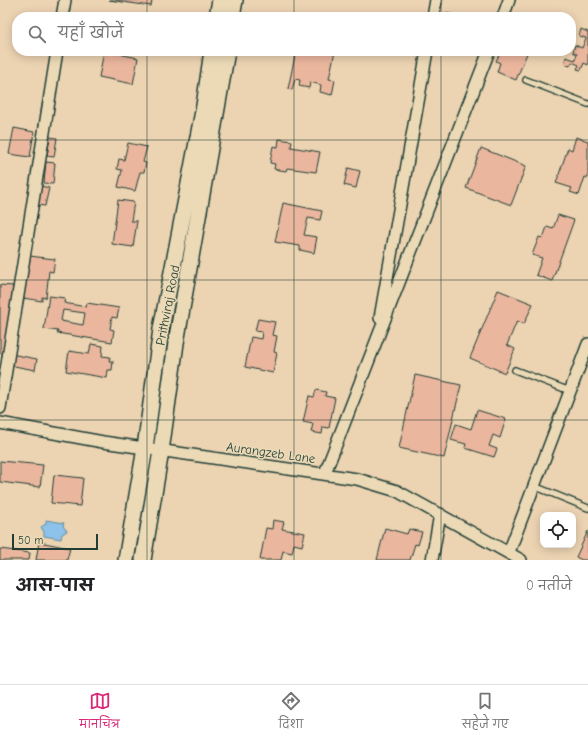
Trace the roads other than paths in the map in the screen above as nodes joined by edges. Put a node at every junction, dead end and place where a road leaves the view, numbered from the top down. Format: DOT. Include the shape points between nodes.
graph roads {
  1 [pos="65,0"];
  2 [pos="220,0"];
  3 [pos="235,0"];
  4 [pos="436,0"];
  5 [pos="509,0"];
  6 [pos="63,12"];
  7 [pos="218,12"];
  8 [pos="233,12"];
  9 [pos="434,12"];
  10 [pos="505,12"];
  11 [pos="56,56"];
  12 [pos="211,56"];
  13 [pos="226,56"];
  14 [pos="426,56"];
  15 [pos="487,56"];
  16 [pos="526,80"];
  17 [pos="588,104"];
  18 [pos="375,344"];
  19 [pos="588,344"];
  20 [pos="515,370"];
  21 [pos="570,392"];
  22 [pos="0,408"];
  23 [pos="0,423"];
  24 [pos="145,448"];
  25 [pos="161,451"];
  26 [pos="325,473"];
  27 [pos="534,486"];
  28 [pos="588,508"];
  29 [pos="440,514"];
  30 [pos="509,552"];
  31 [pos="126,560"];
  32 [pos="143,560"];
  33 [pos="432,560"];
  34 [pos="521,560"];
  1 -- 6 [label="street"];
  2 -- 7 [label="main road"];
  3 -- 8 [label="main road"];
  4 -- 9 [label="street"];
  5 -- 10 [label="street"];
  11 -- 22 [label="street"];
  12 -- 24 [label="main road, Prithviraj Road" via="203,113 161,329"];
  13 -- 25 [label="main road, Prithviraj Road" via="176,343"];
  14 -- 18 [label="street"];
  15 -- 18 [label="street"];
  16 -- 17 [label="lane"];
  18 -- 26 [label="street"];
  19 -- 21 [label="street"];
  20 -- 21 [label="lane"];
  21 -- 27 [label="street"];
  23 -- 24 [label="street, Aurangzeb Lane"];
  24 -- 25 [label="street, Aurangzeb Lane"];
  24 -- 31 [label="main road, Prithviraj Road"];
  25 -- 26 [label="street, Aurangzeb Lane"];
  25 -- 32 [label="main road, Prithviraj Road"];
  26 -- 29 [label="street, Aurangzeb Lane" via="358,479 397,491"];
  27 -- 28 [label="lane"];
  27 -- 30 [label="street"];
  29 -- 30 [label="street, Aurangzeb Lane"];
  29 -- 33 [label="street"];
  30 -- 34 [label="street, Aurangzeb Lane"];
}
